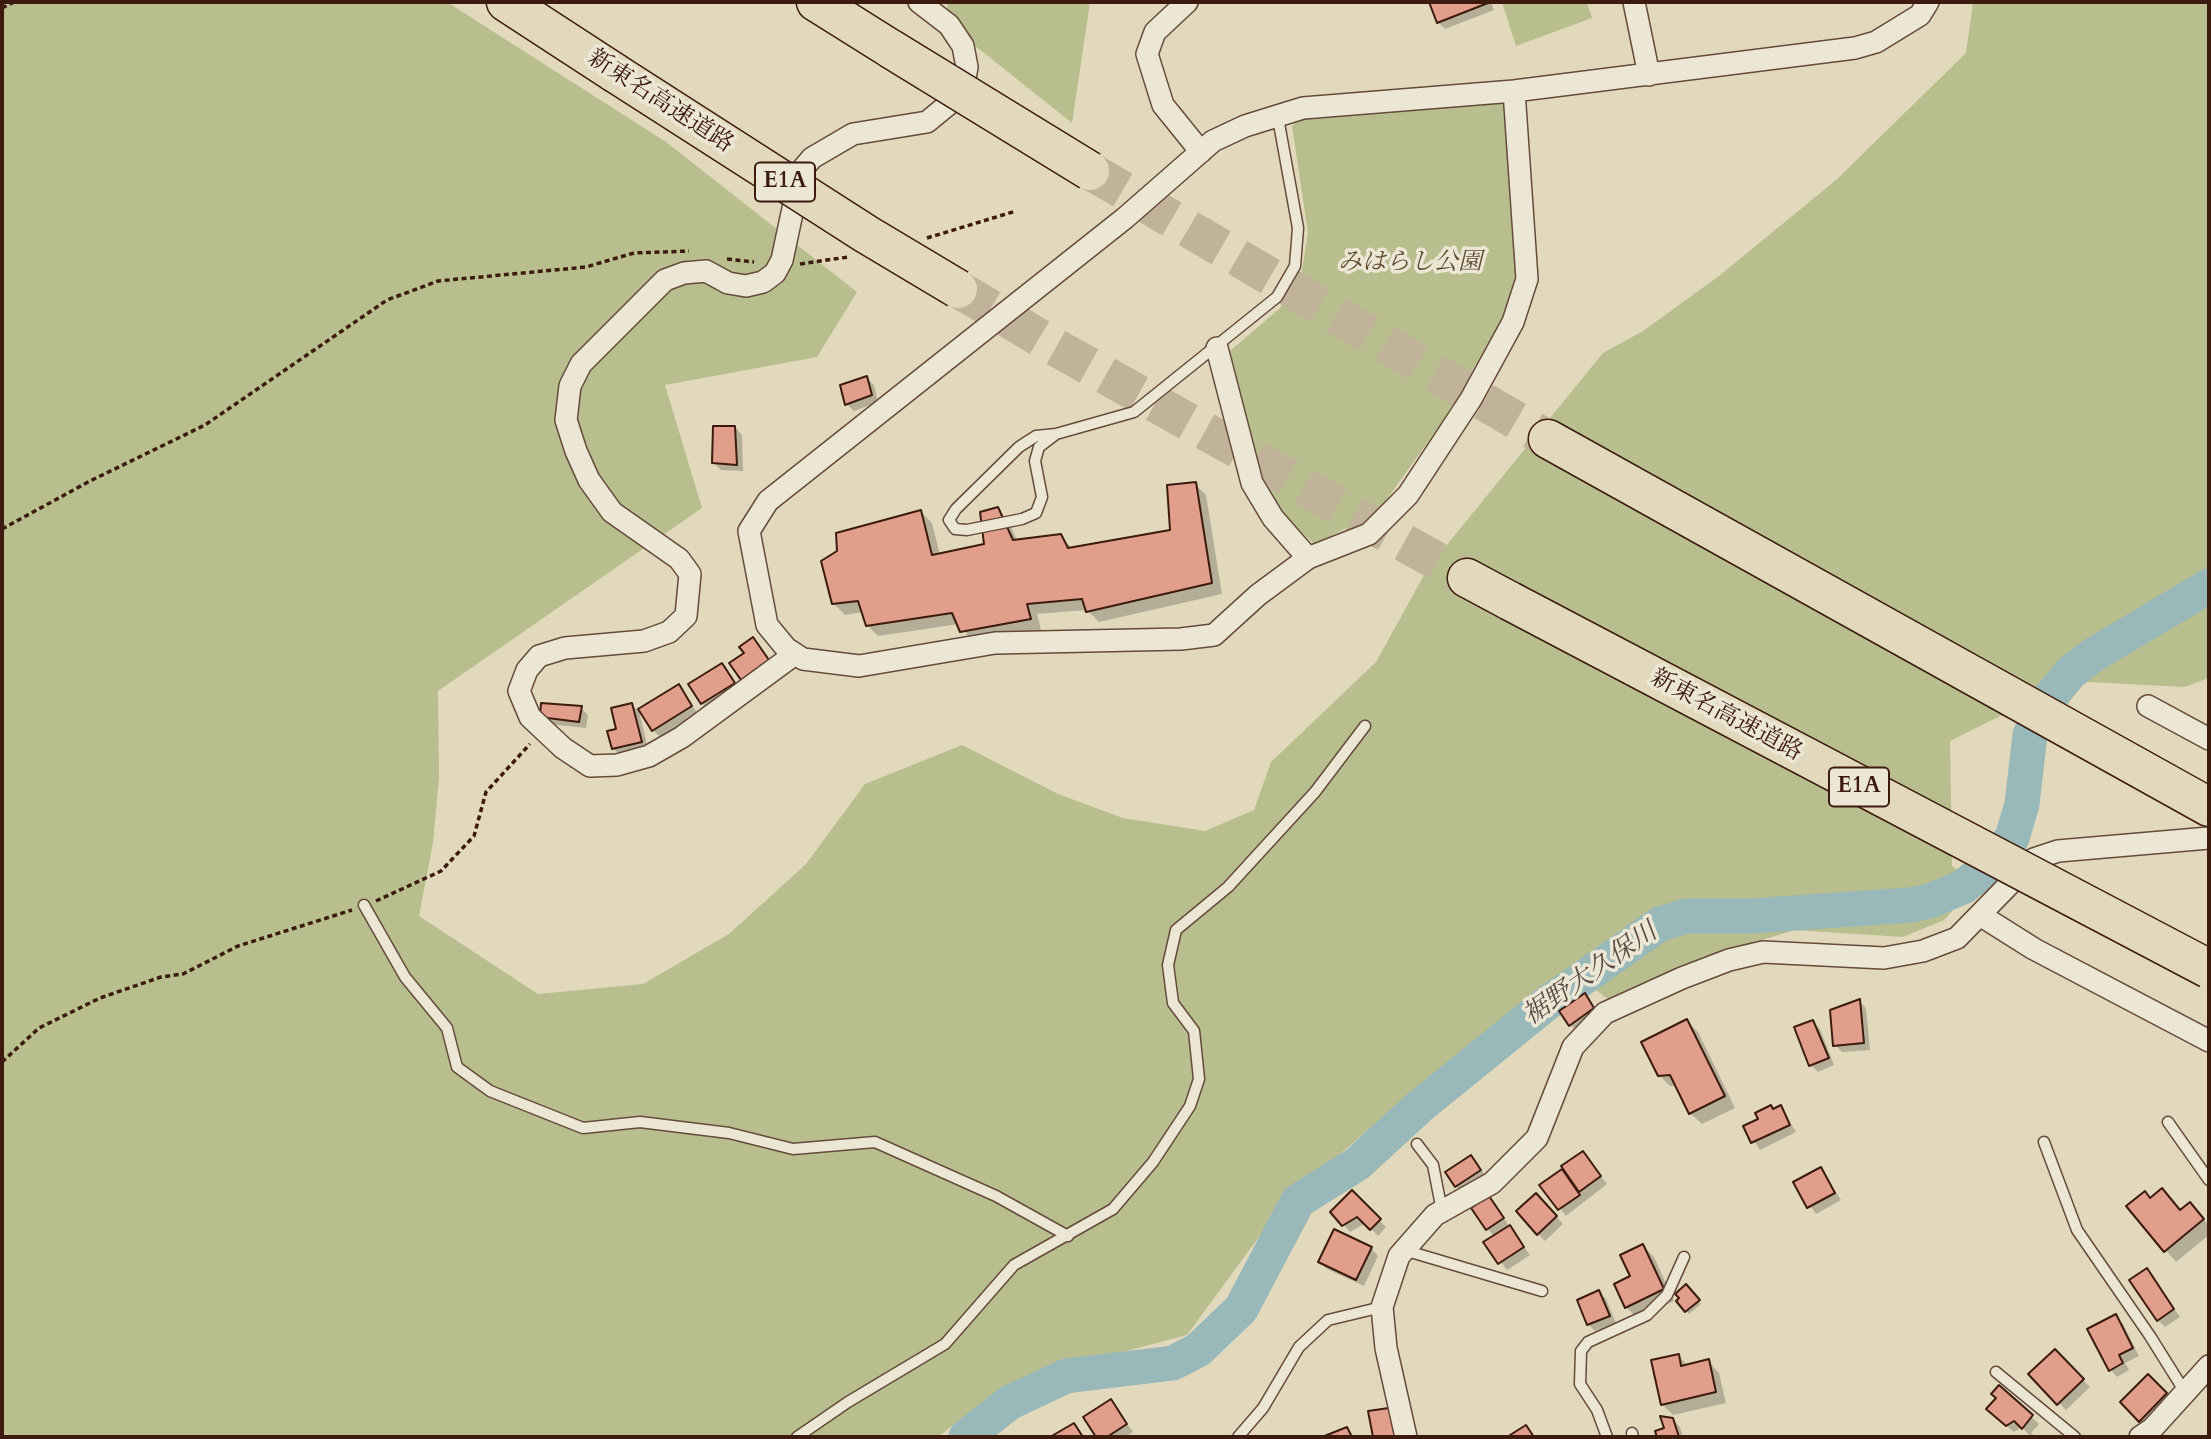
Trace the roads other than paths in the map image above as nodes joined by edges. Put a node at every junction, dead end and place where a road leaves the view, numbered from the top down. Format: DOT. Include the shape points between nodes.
graph roads {
  1 [pos="506,2"];
  2 [pos="816,2"];
  3 [pos="919,2"];
  4 [pos="1187,2"];
  5 [pos="1634,2"];
  6 [pos="1928,2"];
  7 [pos="1650,75"];
  8 [pos="1514,91"];
  9 [pos="1278,118"];
  10 [pos="1201,152"];
  11 [pos="1090,171"];
  12 [pos="958,289"];
  13 [pos="1217,348"];
  14 [pos="1056,434"];
  15 [pos="1548,439"];
  16 [pos="1308,558"];
  17 [pos="1467,578"];
  18 [pos="795,654"];
  19 [pos="2148,706"];
  20 [pos="1365,726"];
  21 [pos="2209,739"];
  22 [pos="2209,807"];
  23 [pos="2209,838"];
  24 [pos="364,905"];
  25 [pos="1980,915"];
  26 [pos="2209,969"];
  27 [pos="2209,1041"];
  28 [pos="2168,1122"];
  29 [pos="2044,1142"];
  30 [pos="1417,1144"];
  31 [pos="2209,1180"];
  32 [pos="1442,1211"];
  33 [pos="1068,1236"];
  34 [pos="1404,1250"];
  35 [pos="1684,1257"];
  36 [pos="1542,1291"];
  37 [pos="1382,1307"];
  38 [pos="2209,1366"];
  39 [pos="1996,1372"];
  40 [pos="2185,1392"];
  41 [pos="797,1437"];
  42 [pos="1238,1437"];
  43 [pos="1406,1437"];
  44 [pos="1608,1437"];
  45 [pos="2075,1437"];
  46 [pos="2140,1437"];
  1 -- 12 [label="highway, 新東名高速道路 / E1A, bridge"];
  2 -- 11 [label="highway, bridge"];
  3 -- 18 [label="street" via="949,25 963,46 967,67 956,99 928,122 853,134 812,158 801,171 793,196 788,243 779,265 763,282 747,286 728,283 706,271 665,280 581,364 570,386 566,420 589,480 612,512 679,559 690,574 686,617 669,632 644,641 565,648 539,656 519,691 530,718 590,766 617,765 649,756 682,737"];
  4 -- 10 [label="street" via="1155,32 1147,54 1163,105"];
  5 -- 7 [label="street"];
  6 -- 7 [label="street" via="1920,15 1876,42 1856,48"];
  7 -- 8 [label="street"];
  8 -- 9 [label="street" via="1303,108"];
  8 -- 16 [label="street" via="1527,279 1513,322 1471,399 1408,495 1369,534"];
  9 -- 10 [label="street" via="1245,126"];
  9 -- 13 [label="lane" via="1298,228 1295,266 1277,297"];
  10 -- 18 [label="street" via="1125,218 768,500 749,531 767,625"];
  13 -- 14 [label="lane" via="1134,412"];
  13 -- 16 [label="street" via="1252,483 1273,518"];
  14 -- 14 [label="lane" via="1036,436 1018,447 956,509 949,520 955,529 1036,513 1042,497 1035,461 1039,447"];
  15 -- 22 [label="highway"];
  16 -- 18 [label="street" via="1213,635 995,643 859,666"];
  17 -- 26 [label="highway, 新東名高速道路 / E1A, bridge"];
  19 -- 21 [label="street"];
  20 -- 33 [label="lane" via="1315,792 1228,887 1176,930 1168,965 1173,1003 1194,1031 1199,1079 1190,1106 1153,1162 1113,1209"];
  23 -- 25 [label="street" via="2058,851 2034,859"];
  24 -- 33 [label="lane" via="405,977 447,1028 457,1067 490,1091 583,1128 640,1122 729,1133 793,1149 876,1142 996,1196"];
  25 -- 27 [label="street" via="2034,949"];
  25 -- 32 [label="street" via="1957,938 1923,951 1884,958 1763,952 1728,960 1605,1013 1573,1046 1537,1138 1492,1183"];
  28 -- 31 [label="lane"];
  29 -- 40 [label="lane" via="2077,1230"];
  30 -- 32 [label="lane" via="1433,1165"];
  32 -- 34 [label="street"];
  33 -- 41 [label="lane" via="1014,1265 945,1344"];
  34 -- 36 [label="lane"];
  34 -- 37 [label="street"];
  35 -- 44 [label="lane" via="1667,1294 1647,1315 1588,1342 1581,1351 1580,1384"];
  37 -- 42 [label="lane" via="1328,1320 1299,1347 1263,1408"];
  37 -- 43 [label="street" via="1386,1349"];
  38 -- 40 [label="street"];
  39 -- 45 [label="lane"];
  40 -- 46 [label="street"];
}
